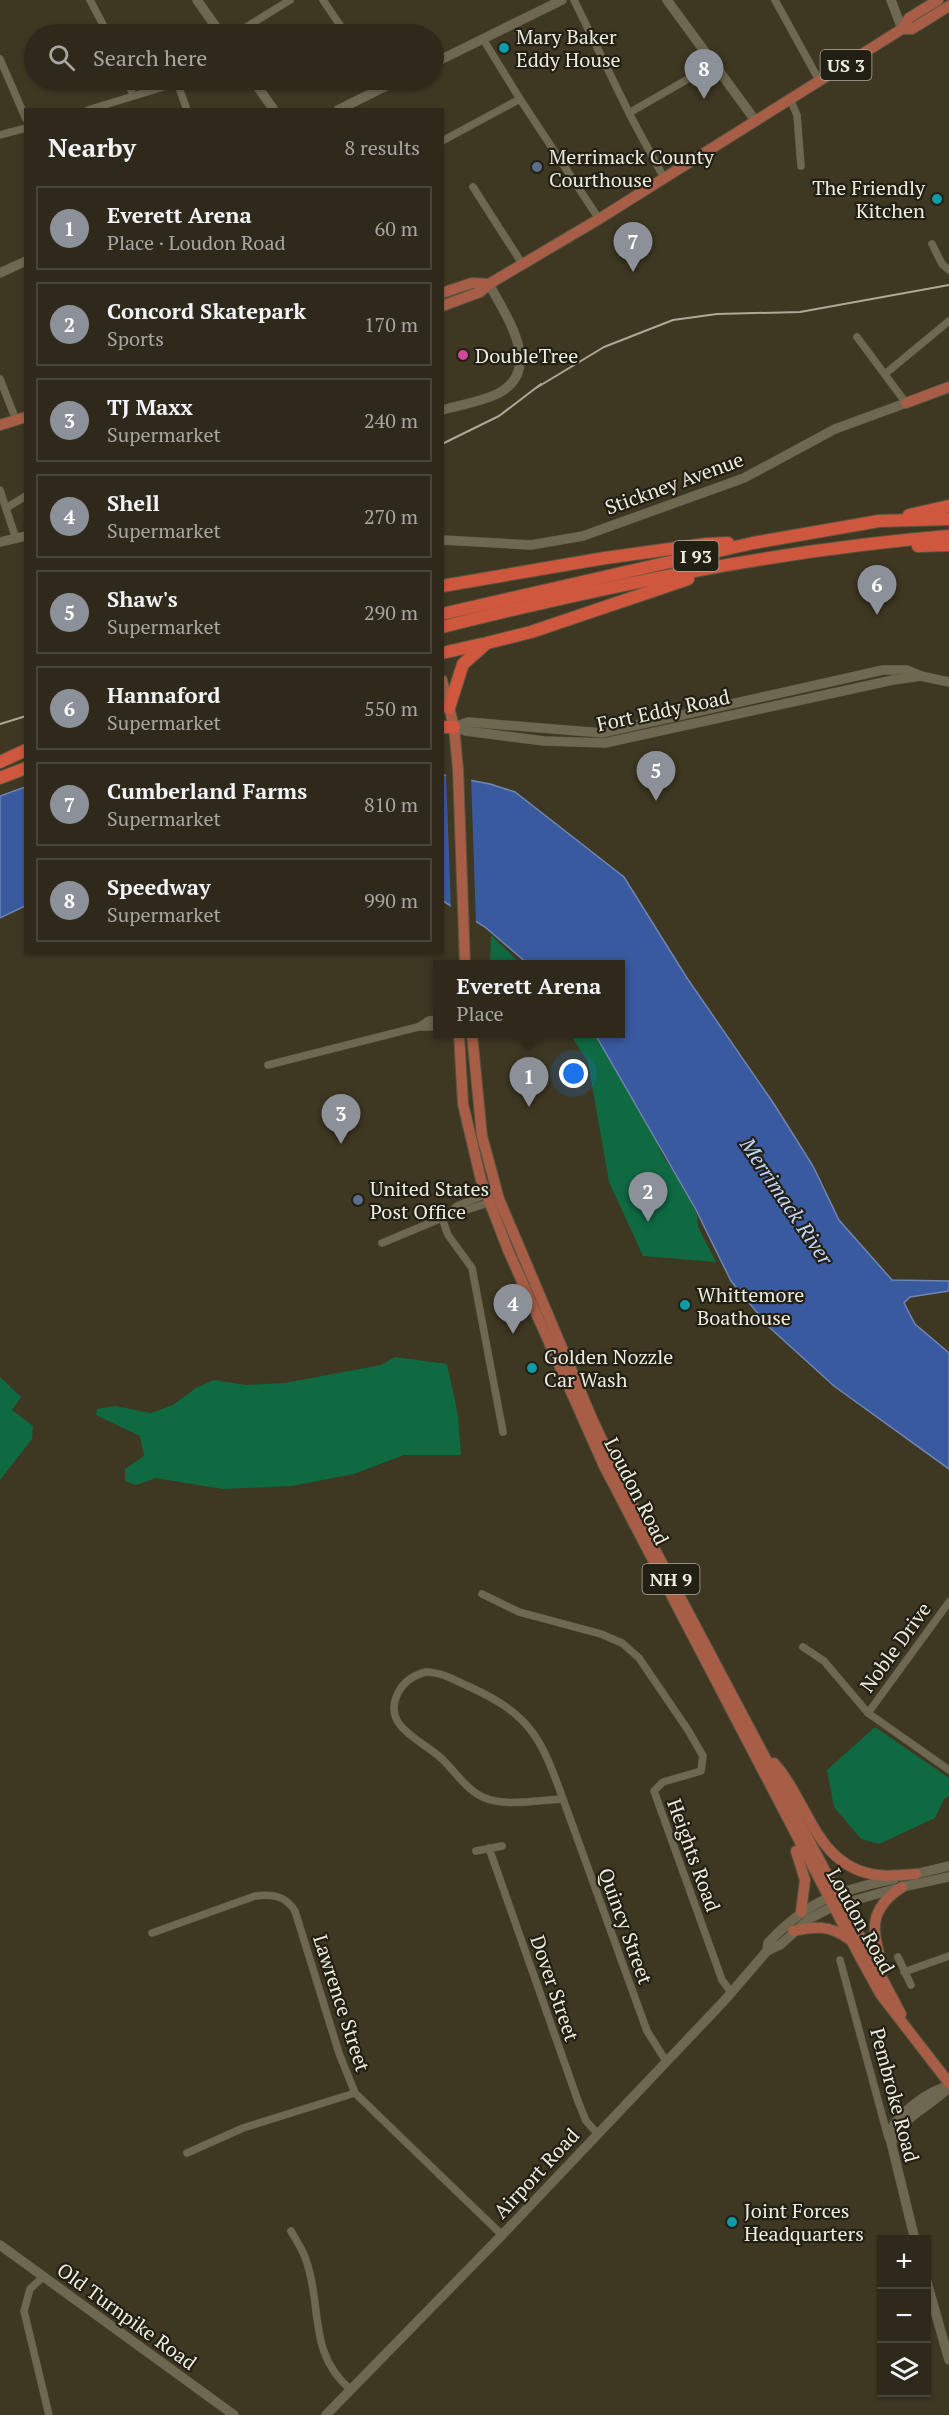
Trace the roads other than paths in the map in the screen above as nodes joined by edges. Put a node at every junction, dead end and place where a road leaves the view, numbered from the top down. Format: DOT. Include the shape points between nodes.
graph roads {
  1 [pos="90,0"];
  2 [pos="197,0"];
  3 [pos="290,0"];
  4 [pos="323,0"];
  5 [pos="562,0"];
  6 [pos="574,0"];
  7 [pos="667,0"];
  8 [pos="775,0"];
  9 [pos="891,0"];
  10 [pos="938,0"];
  11 [pos="949,6"];
  12 [pos="103,24"];
  13 [pos="214,24"];
  14 [pos="251,24"];
  15 [pos="339,24"];
  16 [pos="902,29"];
  17 [pos="483,39"];
  18 [pos="444,58"];
  19 [pos="0,59"];
  20 [pos="714,64"];
  21 [pos="820,82"];
  22 [pos="131,90"];
  23 [pos="150,90"];
  24 [pos="180,90"];
  25 [pos="260,90"];
  26 [pos="370,90"];
  27 [pos="133,95"];
  28 [pos="519,99"];
  29 [pos="790,99"];
  30 [pos="99,108"];
  31 [pos="186,108"];
  32 [pos="273,108"];
  33 [pos="344,108"];
  34 [pos="629,112"];
  35 [pos="24,114"];
  36 [pos="755,120"];
  37 [pos="24,129"];
  38 [pos="0,135"];
  39 [pos="444,140"];
  40 [pos="801,166"];
  41 [pos="664,178"];
  42 [pos="473,187"];
  43 [pos="599,219"];
  44 [pos="932,244"];
  45 [pos="24,262"];
  46 [pos="523,265"];
  47 [pos="949,270"];
  48 [pos="0,273"];
  49 [pos="489,284"];
  50 [pos="444,292"];
  51 [pos="444,305"];
  52 [pos="949,321"];
  53 [pos="857,337"];
  54 [pos="885,374"];
  55 [pos="0,379"];
  56 [pos="949,387"];
  57 [pos="906,403"];
  58 [pos="444,409"];
  59 [pos="21,418"];
  60 [pos="0,425"];
  61 [pos="0,490"];
  62 [pos="24,497"];
  63 [pos="949,506"];
  64 [pos="6,508"];
  65 [pos="949,519"];
  66 [pos="879,521"];
  67 [pos="949,536"];
  68 [pos="21,537"];
  69 [pos="444,540"];
  70 [pos="0,542"];
  71 [pos="875,542"];
  72 [pos="753,543"];
  73 [pos="949,545"];
  74 [pos="777,555"];
  75 [pos="444,586"];
  76 [pos="445,620"];
  77 [pos="486,644"];
  78 [pos="444,653"];
  79 [pos="949,682"];
  80 [pos="444,688"];
  81 [pos="449,708"];
  82 [pos="448,727"];
  83 [pos="24,751"];
  84 [pos="0,762"];
  85 [pos="24,769"];
  86 [pos="0,778"];
  87 [pos="465,960"];
  88 [pos="433,1019"];
  89 [pos="418,1027"];
  90 [pos="433,1027"];
  91 [pos="459,1038"];
  92 [pos="472,1038"];
  93 [pos="268,1065"];
  94 [pos="493,1196"];
  95 [pos="443,1218"];
  96 [pos="382,1243"];
  97 [pos="503,1431"];
  98 [pos="482,1594"];
  99 [pos="949,1602"];
  100 [pos="803,1647"];
  101 [pos="868,1713"];
  102 [pos="763,1752"];
  103 [pos="949,1770"];
  104 [pos="766,1779"];
  105 [pos="563,1799"];
  106 [pos="502,1846"];
  107 [pos="489,1848"];
  108 [pos="476,1851"];
  109 [pos="949,1866"];
  110 [pos="916,1874"];
  111 [pos="949,1877"];
  112 [pos="902,1887"];
  113 [pos="836,1900"];
  114 [pos="801,1912"];
  115 [pos="794,1931"];
  116 [pos="152,1933"];
  117 [pos="851,1941"];
  118 [pos="767,1951"];
  119 [pos="949,1956"];
  120 [pos="898,1958"];
  121 [pos="840,1960"];
  122 [pos="904,1971"];
  123 [pos="888,1984"];
  124 [pos="911,1985"];
  125 [pos="731,1992"];
  126 [pos="909,2030"];
  127 [pos="666,2061"];
  128 [pos="949,2086"];
  129 [pos="355,2093"];
  130 [pos="598,2134"];
  131 [pos="891,2148"];
  132 [pos="187,2153"];
  133 [pos="291,2231"];
  134 [pos="502,2235"];
  135 [pos="914,2235"];
  136 [pos="0,2246"];
  137 [pos="44,2276"];
  138 [pos="930,2289"];
  139 [pos="949,2360"];
  140 [pos="351,2390"];
  141 [pos="49,2415"];
  142 [pos="234,2415"];
  143 [pos="326,2415"];
  1 -- 12 [label="street"];
  2 -- 13 [label="street"];
  3 -- 14 [label="street"];
  4 -- 15 [label="street"];
  5 -- 17 [label="street"];
  6 -- 34 [label="street"];
  7 -- 20 [label="street"];
  8 -- 21 [label="street"];
  9 -- 16 [label="street"];
  10 -- 16 [label="main road, US 3" via="909,18"];
  11 -- 16 [label="main road, US 3" via="912,28"];
  16 -- 21 [label="main road, US 3"];
  17 -- 18 [label="street"];
  17 -- 28 [label="street"];
  19 -- 35 [label="street"];
  20 -- 34 [label="street"];
  20 -- 36 [label="street"];
  21 -- 29 [label="main road, US 3"];
  22 -- 27 [label="street"];
  23 -- 27 [label="street"];
  24 -- 31 [label="street"];
  25 -- 32 [label="street"];
  26 -- 33 [label="street"];
  27 -- 30 [label="street"];
  28 -- 39 [label="street"];
  28 -- 43 [label="street"];
  29 -- 36 [label="main road, US 3"];
  29 -- 40 [label="street" via="797,115"];
  34 -- 41 [label="street"];
  36 -- 41 [label="main road, US 3"];
  37 -- 38 [label="street"];
  41 -- 43 [label="main road, US 3"];
  42 -- 46 [label="street"];
  43 -- 46 [label="main road, US 3"];
  44 -- 47 [label="street"];
  45 -- 48 [label="street"];
  46 -- 49 [label="main road, US 3"];
  49 -- 50 [label="main road, US 3" via="472,283"];
  49 -- 51 [label="main road, US 3" via="480,292"];
  49 -- 58 [label="street" via="520,344 517,373 496,394"];
  52 -- 54 [label="street"];
  53 -- 54 [label="street"];
  54 -- 57 [label="street"];
  55 -- 59 [label="street"];
  56 -- 57 [label="main road"];
  57 -- 69 [label="street, Stickney Avenue" via="835,429 744,478 583,536 531,545"];
  59 -- 60 [label="main road"];
  61 -- 64 [label="street"];
  62 -- 64 [label="street"];
  63 -- 66 [label="highway"];
  64 -- 68 [label="street"];
  65 -- 66 [label="highway, I 93"];
  66 -- 72 [label="highway, I 93"];
  67 -- 71 [label="highway, I 93"];
  68 -- 70 [label="street"];
  71 -- 73 [label="highway"];
  71 -- 74 [label="highway, I 93"];
  72 -- 75 [label="highway" via="706,544"];
  72 -- 76 [label="highway, I 93"];
  74 -- 76 [label="highway, I 93"];
  74 -- 77 [label="highway" via="634,595"];
  77 -- 78 [label="highway"];
  77 -- 81 [label="highway" via="463,664"];
  79 -- 82 [label="street, Fort Eddy Road" via="921,676 605,743 544,741"];
  80 -- 81 [label="main road"];
  81 -- 82 [label="main road"];
  82 -- 87 [label="main road" via="458,770"];
  83 -- 84 [label="highway"];
  85 -- 86 [label="highway"];
  88 -- 89 [label="street"];
  89 -- 90 [label="street"];
  89 -- 93 [label="street"];
  91 -- 94 [label="main road, Loudon Road / NH 9" via="469,1136"];
  92 -- 94 [label="main road, Loudon Road / NH 9" via="482,1136"];
  94 -- 95 [label="street" via="457,1206"];
  94 -- 102 [label="main road, Loudon Road / NH 9" via="643,1527"];
  94 -- 104 [label="main road, Loudon Road / NH 9" via="567,1386 604,1466"];
  95 -- 96 [label="street"];
  95 -- 97 [label="street" via="448,1235 472,1268"];
  98 -- 125 [label="street, Heights Road" via="519,1612 622,1643 639,1658 688,1730 703,1756 701,1771 663,1782 654,1791 722,1980"];
  99 -- 101 [label="street, Noble Drive"];
  100 -- 101 [label="street" via="824,1661"];
  101 -- 103 [label="street"];
  102 -- 110 [label="main road" via="784,1775 813,1827 837,1858 852,1868 873,1874"];
  102 -- 113 [label="main road, Loudon Road / NH 9"];
  104 -- 113 [label="main road, Loudon Road / NH 9"];
  104 -- 114 [label="main road" via="772,1803 802,1868"];
  105 -- 105 [label="street, Quincy Street" via="542,1744 526,1722 507,1706 438,1673 421,1673 402,1686 394,1708 399,1725 440,1756 472,1790 500,1802"];
  105 -- 127 [label="street, Quincy Street" via="646,2031"];
  106 -- 107 [label="street"];
  107 -- 108 [label="street"];
  107 -- 130 [label="street, Dover Street" via="578,2101 586,2121"];
  109 -- 110 [label="street"];
  110 -- 113 [label="street"];
  111 -- 112 [label="street"];
  112 -- 113 [label="street"];
  112 -- 123 [label="main road" via="884,1900 875,1920 875,1941"];
  113 -- 114 [label="street, Airport Road"];
  113 -- 115 [label="street, Airport Road"];
  113 -- 117 [label="main road, Loudon Road / NH 9"];
  113 -- 123 [label="main road, Loudon Road / NH 9"];
  114 -- 118 [label="street, Airport Road" via="768,1943"];
  115 -- 117 [label="main road" via="818,1926 836,1930"];
  115 -- 118 [label="street, Airport Road"];
  116 -- 129 [label="street, Lawrence Street" via="255,1896 270,1894 285,1899 295,1911"];
  117 -- 126 [label="main road, Loudon Road / NH 9" via="881,1995"];
  118 -- 125 [label="street, Airport Road"];
  119 -- 122 [label="street"];
  120 -- 122 [label="street"];
  121 -- 131 [label="street, Pembroke Road"];
  122 -- 124 [label="street"];
  123 -- 126 [label="main road, Loudon Road / NH 9"];
  125 -- 127 [label="street, Airport Road"];
  126 -- 128 [label="main road, Loudon Road / NH 9"];
  127 -- 130 [label="street, Airport Road"];
  128 -- 131 [label="street" via="942,2096 900,2127"];
  129 -- 132 [label="street" via="243,2128"];
  129 -- 134 [label="street, Lawrence Street"];
  130 -- 134 [label="street, Airport Road"];
  131 -- 135 [label="street, Pembroke Road"];
  133 -- 140 [label="street" via="306,2260 323,2352 333,2372"];
  134 -- 140 [label="street, Airport Road"];
  136 -- 137 [label="street, Old Turnpike Road"];
  137 -- 141 [label="street" via="26,2296 24,2311"];
  137 -- 142 [label="street, Old Turnpike Road"];
  138 -- 139 [label="street"];
  140 -- 143 [label="street, Airport Road"];
}
